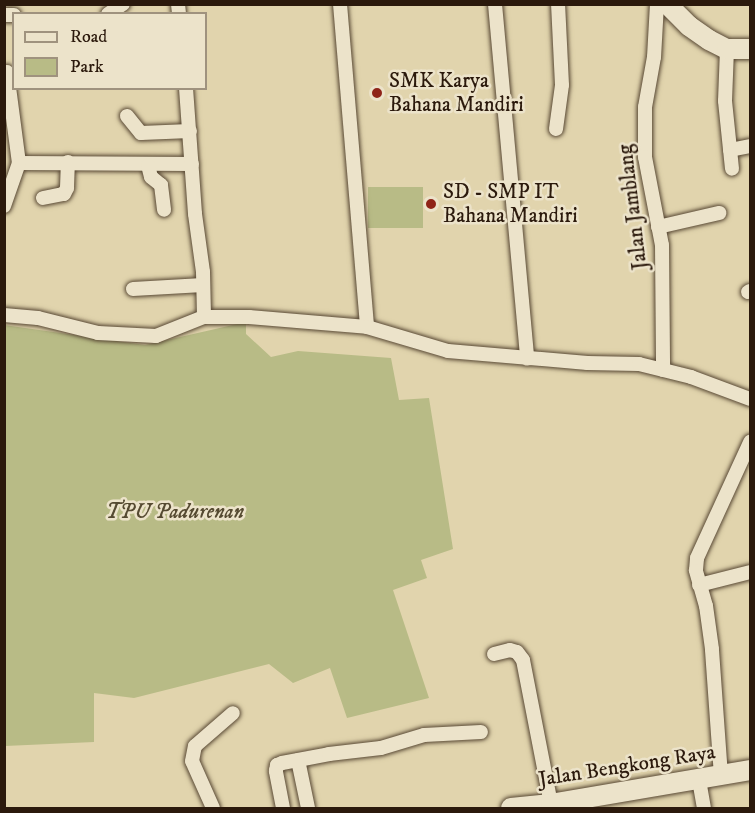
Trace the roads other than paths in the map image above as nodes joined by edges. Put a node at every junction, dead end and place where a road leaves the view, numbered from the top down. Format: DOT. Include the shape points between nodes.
graph roads {
  1 [pos="340,4"];
  2 [pos="495,4"];
  3 [pos="558,4"];
  4 [pos="657,4"];
  5 [pos="667,4"];
  6 [pos="728,49"];
  7 [pos="750,49"];
  8 [pos="7,72"];
  9 [pos="186,90"];
  10 [pos="128,116"];
  11 [pos="556,129"];
  12 [pos="190,131"];
  13 [pos="750,146"];
  14 [pos="730,150"];
  15 [pos="68,162"];
  16 [pos="19,163"];
  17 [pos="192,164"];
  18 [pos="148,165"];
  19 [pos="732,169"];
  20 [pos="43,198"];
  21 [pos="4,206"];
  22 [pos="164,210"];
  23 [pos="719,213"];
  24 [pos="658,227"];
  25 [pos="202,285"];
  26 [pos="133,289"];
  27 [pos="4,315"];
  28 [pos="204,317"];
  29 [pos="367,327"];
  30 [pos="527,358"];
  31 [pos="663,370"];
  32 [pos="750,399"];
  33 [pos="750,442"];
  34 [pos="750,572"];
  35 [pos="699,585"];
  36 [pos="494,654"];
  37 [pos="233,713"];
  38 [pos="481,732"];
  39 [pos="298,760"];
  40 [pos="750,770"];
  41 [pos="721,776"];
  42 [pos="699,780"];
  43 [pos="551,804"];
  44 [pos="531,807"];
  45 [pos="213,808"];
  46 [pos="283,808"];
  47 [pos="308,808"];
  48 [pos="510,808"];
  49 [pos="704,808"];
  1 -- 29 [label="street"];
  2 -- 30 [label="street"];
  3 -- 11 [label="street" via="562,85"];
  4 -- 24 [label="street, Jalan Jamblang" via="654,57 645,107 645,157"];
  5 -- 6 [label="street" via="689,26"];
  6 -- 7 [label="street"];
  6 -- 14 [label="street" via="725,101"];
  8 -- 16 [label="street"];
  9 -- 12 [label="street"];
  10 -- 12 [label="street" via="141,133"];
  12 -- 17 [label="street"];
  13 -- 14 [label="street"];
  14 -- 19 [label="street"];
  15 -- 16 [label="street"];
  15 -- 18 [label="street"];
  15 -- 20 [label="street" via="64,194"];
  16 -- 21 [label="street"];
  17 -- 18 [label="street"];
  17 -- 25 [label="street"];
  18 -- 22 [label="street" via="151,177 161,185"];
  23 -- 24 [label="street"];
  24 -- 31 [label="street, Jalan Jamblang" via="662,245"];
  25 -- 26 [label="street"];
  25 -- 28 [label="street"];
  27 -- 28 [label="street" via="38,318 98,333 156,336"];
  28 -- 29 [label="street" via="249,316"];
  29 -- 30 [label="street" via="448,351"];
  30 -- 31 [label="street" via="639,364"];
  31 -- 32 [label="street"];
  33 -- 35 [label="street" via="697,558"];
  34 -- 35 [label="street"];
  35 -- 41 [label="street" via="712,649"];
  36 -- 43 [label="street" via="510,650 523,660"];
  37 -- 45 [label="street" via="195,746 192,761"];
  38 -- 39 [label="street" via="424,735 381,748"];
  39 -- 46 [label="street" via="277,765"];
  39 -- 47 [label="street"];
  40 -- 41 [label="street, Jalan Bengkong Raya"];
  41 -- 42 [label="street, Jalan Bengkong Raya"];
  42 -- 43 [label="street, Jalan Bengkong Raya"];
  42 -- 49 [label="street"];
  43 -- 44 [label="street, Jalan Bengkong Raya"];
  44 -- 48 [label="street, Jalan Bengkong Raya"];
}
